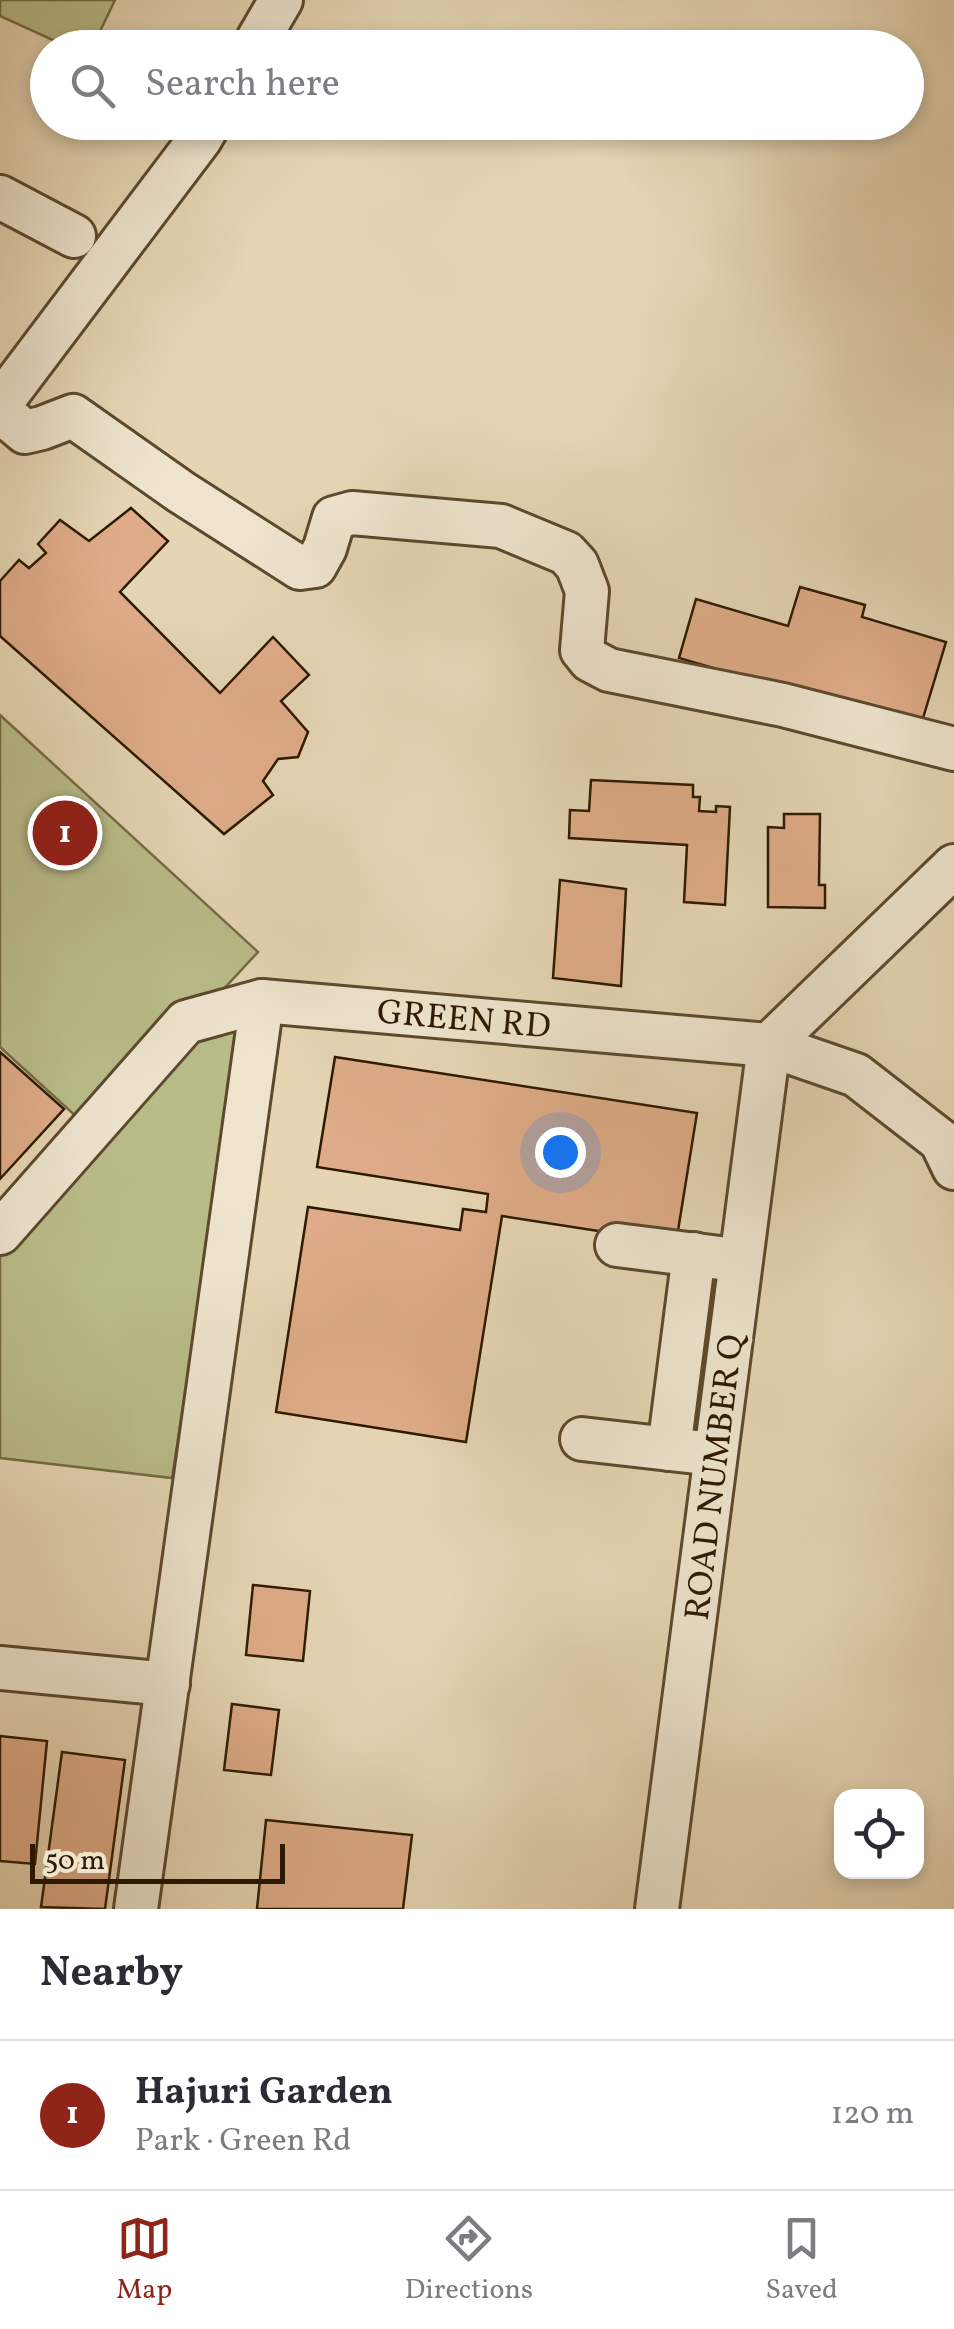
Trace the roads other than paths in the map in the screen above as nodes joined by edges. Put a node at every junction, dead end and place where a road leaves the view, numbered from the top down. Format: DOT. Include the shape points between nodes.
graph roads {
  1 [pos="280,0"];
  2 [pos="263,30"];
  3 [pos="199,140"];
  4 [pos="0,196"];
  5 [pos="74,236"];
  6 [pos="0,408"];
  7 [pos="954,749"];
  8 [pos="954,866"];
  9 [pos="262,1001"];
  10 [pos="769,1046"];
  11 [pos="954,1168"];
  12 [pos="0,1233"];
  13 [pos="617,1244"];
  14 [pos="694,1254"];
  15 [pos="742,1260"];
  16 [pos="582,1439"];
  17 [pos="669,1449"];
  18 [pos="716,1455"];
  19 [pos="0,1668"];
  20 [pos="168,1684"];
  21 [pos="136,1909"];
  22 [pos="658,1909"];
  1 -- 2 [label="street"];
  3 -- 6 [label="street"];
  4 -- 5 [label="street"];
  6 -- 7 [label="street" via="24,432 74,416 300,568 315,566 334,518 352,513 501,526 566,553 576,565 587,591 582,650 609,670"];
  8 -- 10 [label="street"];
  9 -- 10 [label="street, GREEN RD"];
  9 -- 12 [label="street, GREEN RD" via="186,1022"];
  9 -- 20 [label="street"];
  10 -- 11 [label="street, GREEN RD" via="856,1075 941,1141"];
  10 -- 15 [label="street, ROAD NUMBER Q"];
  13 -- 14 [label="street"];
  14 -- 15 [label="street"];
  14 -- 17 [label="street"];
  15 -- 18 [label="street, ROAD NUMBER Q"];
  16 -- 17 [label="street"];
  17 -- 18 [label="street"];
  18 -- 22 [label="street, ROAD NUMBER Q"];
  19 -- 20 [label="street"];
  20 -- 21 [label="street"];
}
